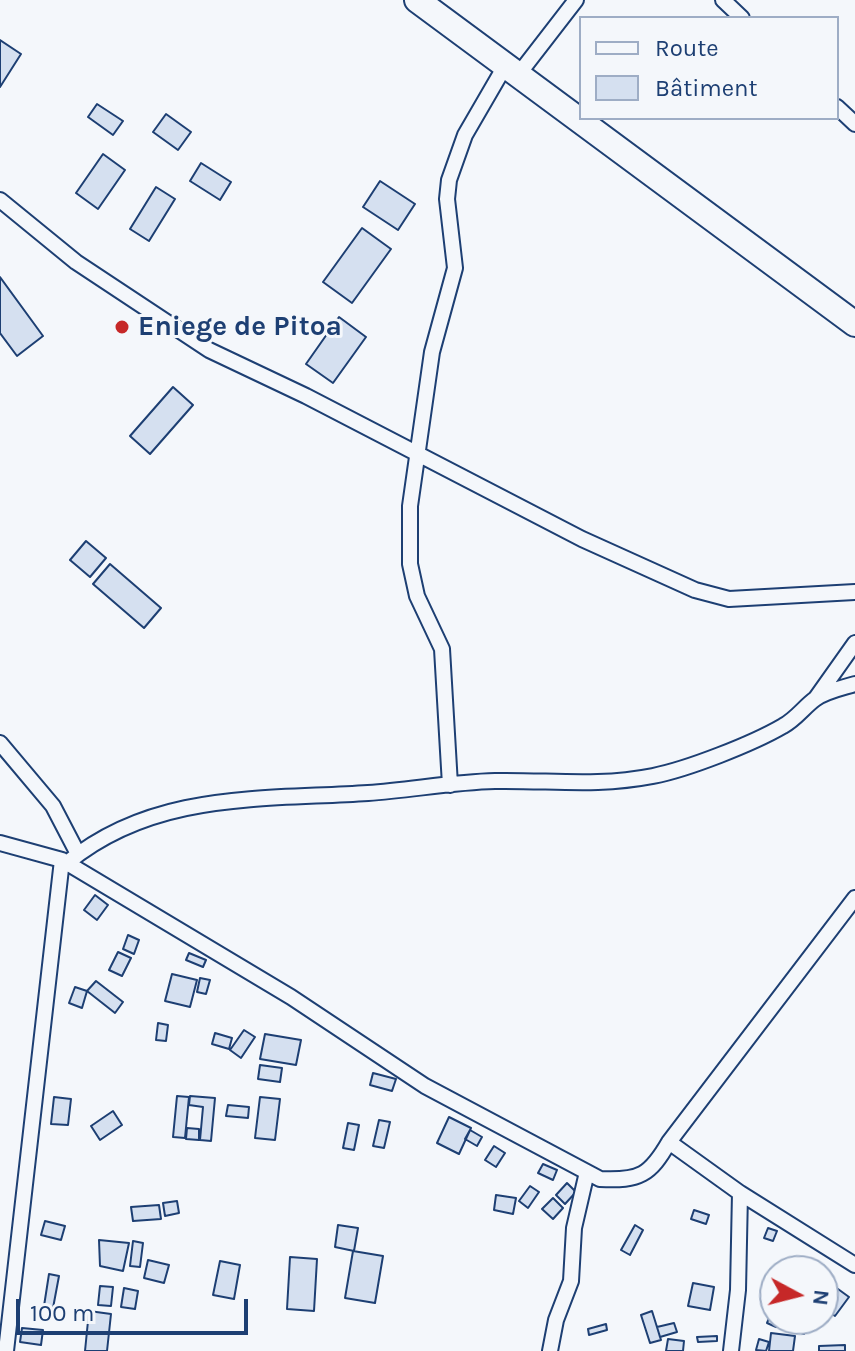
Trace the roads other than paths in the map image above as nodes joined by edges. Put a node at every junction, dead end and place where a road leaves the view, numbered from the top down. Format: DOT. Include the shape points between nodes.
graph roads {
  1 [pos="417,0"];
  2 [pos="576,0"];
  3 [pos="723,0"];
  4 [pos="740,16"];
  5 [pos="512,70"];
  6 [pos="839,109"];
  7 [pos="579,120"];
  8 [pos="580,120"];
  9 [pos="855,124"];
  10 [pos="0,200"];
  11 [pos="855,324"];
  12 [pos="420,454"];
  13 [pos="855,592"];
  14 [pos="855,643"];
  15 [pos="855,684"];
  16 [pos="815,699"];
  17 [pos="0,743"];
  18 [pos="450,785"];
  19 [pos="0,843"];
  20 [pos="69,859"];
  21 [pos="855,898"];
  22 [pos="669,1142"];
  23 [pos="587,1172"];
  24 [pos="740,1193"];
  25 [pos="855,1265"];
  26 [pos="6,1351"];
  27 [pos="550,1351"];
  28 [pos="731,1351"];
  1 -- 5 [label="highway"];
  2 -- 5 [label="street"];
  3 -- 4 [label="street"];
  5 -- 7 [label="highway"];
  5 -- 12 [label="street" via="465,135 449,180 455,268 432,352"];
  6 -- 9 [label="street"];
  8 -- 11 [label="highway"];
  10 -- 12 [label="street" via="76,262 209,350"];
  12 -- 13 [label="street" via="582,539 712,595 755,599"];
  12 -- 18 [label="street" via="410,506 410,564 417,596 442,649"];
  14 -- 16 [label="street"];
  15 -- 16 [label="street"];
  16 -- 18 [label="street" via="781,728 655,775 597,785"];
  17 -- 20 [label="street" via="53,806"];
  18 -- 20 [label="street" via="222,801 131,825"];
  19 -- 20 [label="street"];
  20 -- 23 [label="street" via="425,1086"];
  20 -- 26 [label="street"];
  21 -- 22 [label="street"];
  22 -- 23 [label="street" via="656,1165 633,1179 600,1179"];
  22 -- 24 [label="street"];
  23 -- 27 [label="street" via="574,1228 573,1269"];
  24 -- 25 [label="street"];
  24 -- 28 [label="street"];
}
